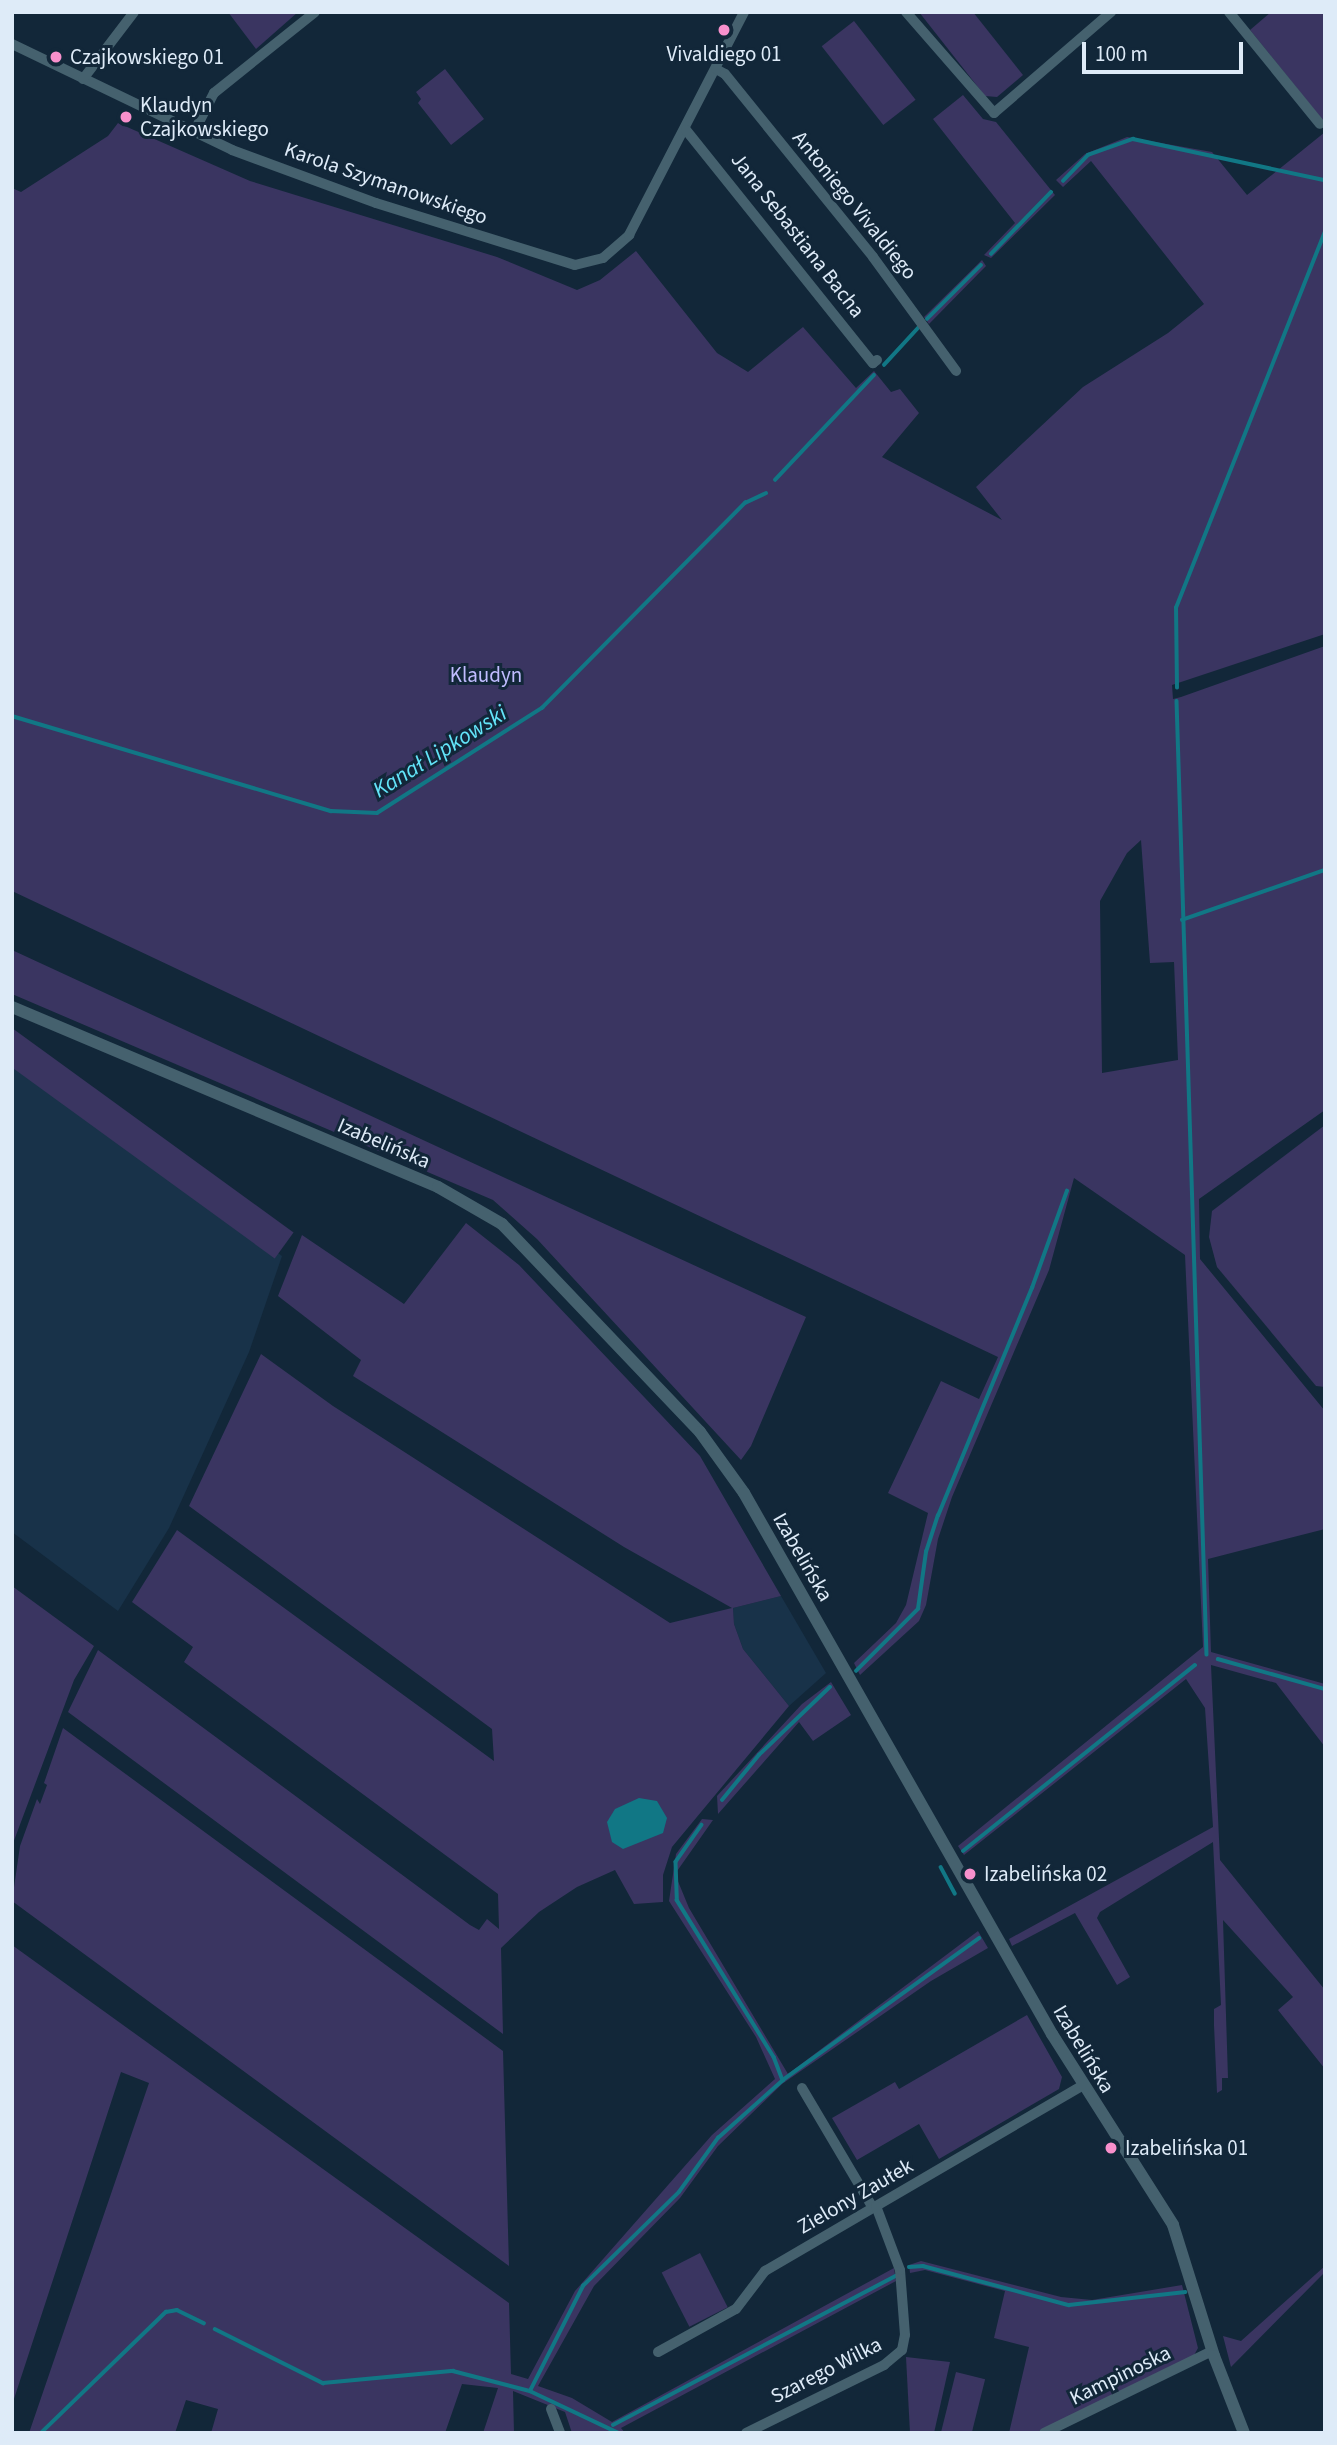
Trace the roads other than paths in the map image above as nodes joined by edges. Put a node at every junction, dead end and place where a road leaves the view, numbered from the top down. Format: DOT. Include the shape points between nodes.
graph roads {
  1 [pos="135,12"];
  2 [pos="744,12"];
  3 [pos="906,12"];
  4 [pos="1111,12"];
  5 [pos="1229,12"];
  6 [pos="314,13"];
  7 [pos="12,44"];
  8 [pos="716,69"];
  9 [pos="83,79"];
  10 [pos="1320,124"];
  11 [pos="686,130"];
  12 [pos="194,132"];
  13 [pos="877,360"];
  14 [pos="956,371"];
  15 [pos="12,1007"];
  16 [pos="1083,2085"];
  17 [pos="802,2088"];
  18 [pos="875,2207"];
  19 [pos="1212,2351"];
  20 [pos="658,2352"];
  21 [pos="551,2409"];
  22 [pos="560,2433"];
  23 [pos="746,2433"];
  24 [pos="1044,2433"];
  25 [pos="1244,2433"];
  1 -- 9 [label="street"];
  2 -- 8 [label="street, Karola Szymanowskiego"];
  3 -- 4 [label="street" via="994,113"];
  5 -- 10 [label="street"];
  6 -- 12 [label="street" via="214,93"];
  7 -- 9 [label="street, Karola Szymanowskiego"];
  8 -- 11 [label="street, Karola Szymanowskiego"];
  8 -- 14 [label="street, Antoniego Vivaldiego" via="725,74 873,257"];
  9 -- 12 [label="street, Karola Szymanowskiego"];
  11 -- 12 [label="street, Karola Szymanowskiego" via="622,244 594,262 561,262 315,182"];
  11 -- 13 [label="street, Jana Sebastiana Bacha" via="873,363"];
  15 -- 16 [label="street, Izabelińska" via="438,1186 502,1224 726,1464"];
  16 -- 18 [label="street, Zielony Zaułek"];
  16 -- 19 [label="street, Izabelińska" via="1180,2238"];
  17 -- 18 [label="street"];
  18 -- 20 [label="street, Zielony Zaułek" via="765,2271 736,2309"];
  18 -- 23 [label="street, Szarego Wilka" via="900,2270 902,2350 884,2365"];
  19 -- 24 [label="street, Kampinoska"];
  19 -- 25 [label="street, Izabelińska"];
  21 -- 22 [label="street"];
}
